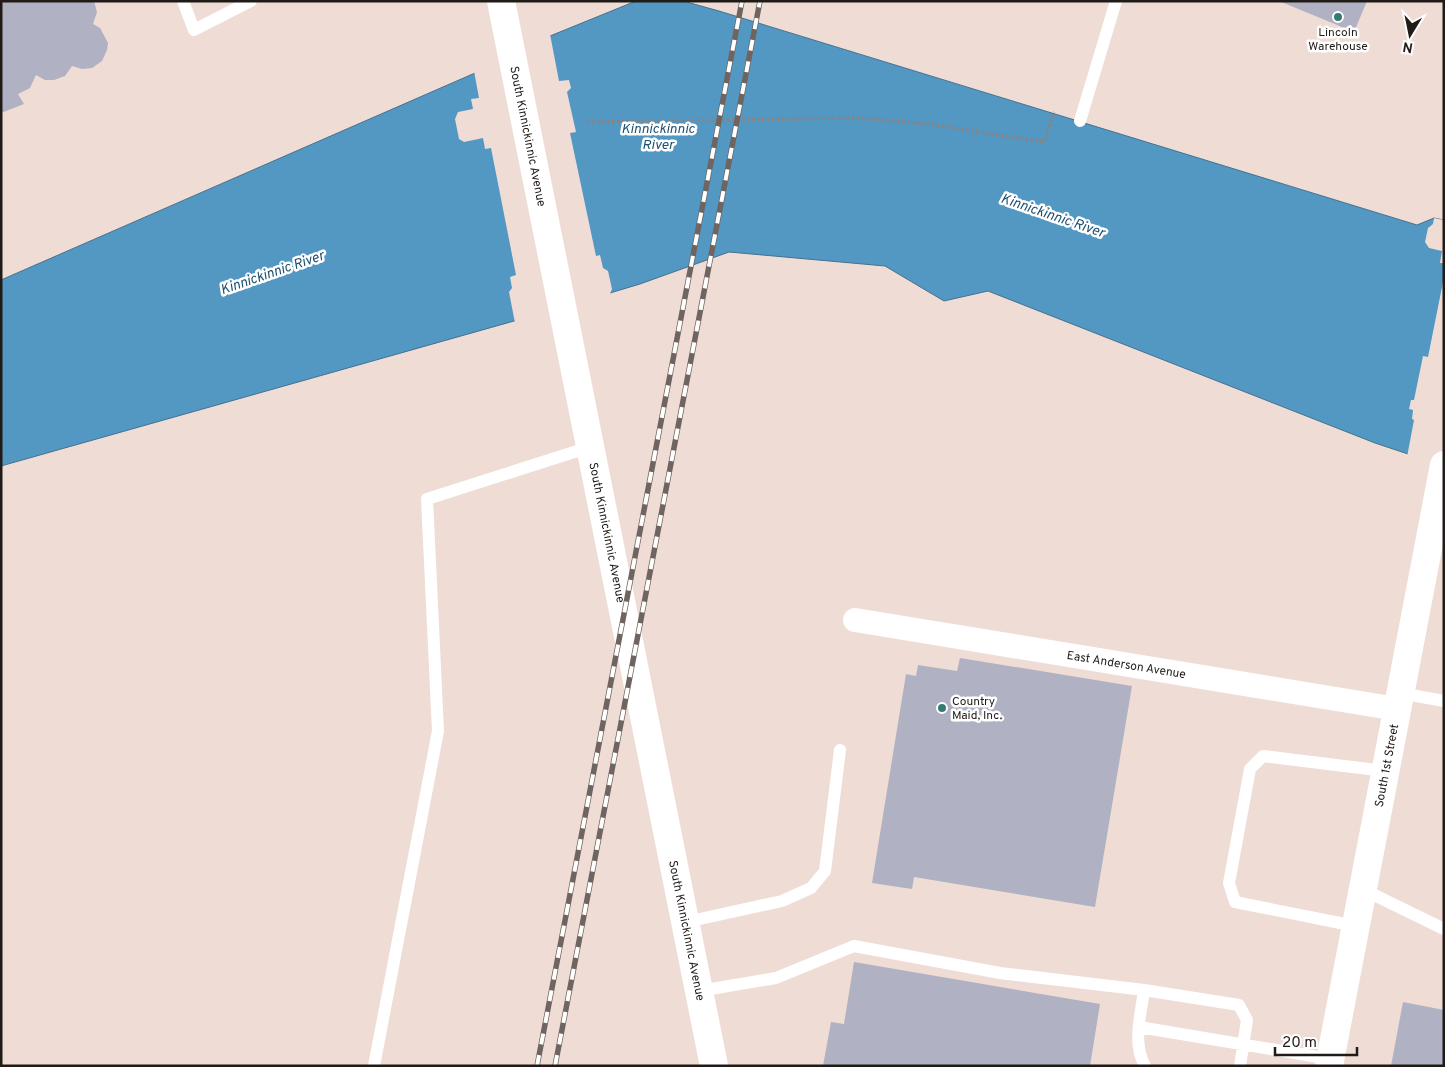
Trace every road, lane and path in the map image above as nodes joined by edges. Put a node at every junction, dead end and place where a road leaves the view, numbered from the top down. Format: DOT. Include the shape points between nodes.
graph roads {
  1 [pos="183,1"];
  2 [pos="250,1"];
  3 [pos="501,1"];
  4 [pos="1116,1"];
  5 [pos="1054,112"];
  6 [pos="1080,121"];
  7 [pos="587,122"];
  8 [pos="590,447"];
  9 [pos="1442,474"];
  10 [pos="855,620"];
  11 [pos="1399,701"];
  12 [pos="1444,701"];
  13 [pos="840,750"];
  14 [pos="1385,771"];
  15 [pos="1362,889"];
  16 [pos="686,922"];
  17 [pos="1355,926"];
  18 [pos="1444,930"];
  19 [pos="1144,990"];
  20 [pos="699,991"];
  21 [pos="1139,1027"];
  22 [pos="1244,1045"];
  23 [pos="1329,1063"];
  24 [pos="374,1066"];
  25 [pos="714,1066"];
  26 [pos="1145,1066"];
  27 [pos="1240,1066"];
  1 -- 2 [label="lane" via="194,30"];
  3 -- 8 [label="main road, South Kinnickinnic Avenue"];
  4 -- 6 [label="lane"];
  5 -- 7 [label="path" via="1044,142 928,124 862,118"];
  8 -- 16 [label="main road, South Kinnickinnic Avenue"];
  8 -- 24 [label="lane" via="427,500 438,731"];
  9 -- 11 [label="main road, South 1st Street"];
  10 -- 11 [label="street, East Anderson Avenue"];
  11 -- 12 [label="lane"];
  11 -- 14 [label="main road, South 1st Street"];
  13 -- 16 [label="lane" via="825,871 811,888 782,901"];
  14 -- 15 [label="main road, South 1st Street"];
  14 -- 17 [label="lane" via="1263,756 1250,769 1229,883 1235,902"];
  15 -- 17 [label="main road, South 1st Street"];
  15 -- 18 [label="lane"];
  16 -- 20 [label="main road, South Kinnickinnic Avenue"];
  17 -- 23 [label="main road, South 1st Street"];
  19 -- 20 [label="lane" via="1000,973 854,946 776,978"];
  19 -- 21 [label="lane"];
  19 -- 22 [label="lane" via="1239,1005 1247,1020"];
  20 -- 25 [label="main road, South Kinnickinnic Avenue"];
  21 -- 22 [label="lane"];
  21 -- 26 [label="lane" via="1138,1053"];
  22 -- 23 [label="lane"];
  22 -- 27 [label="lane"];
}
